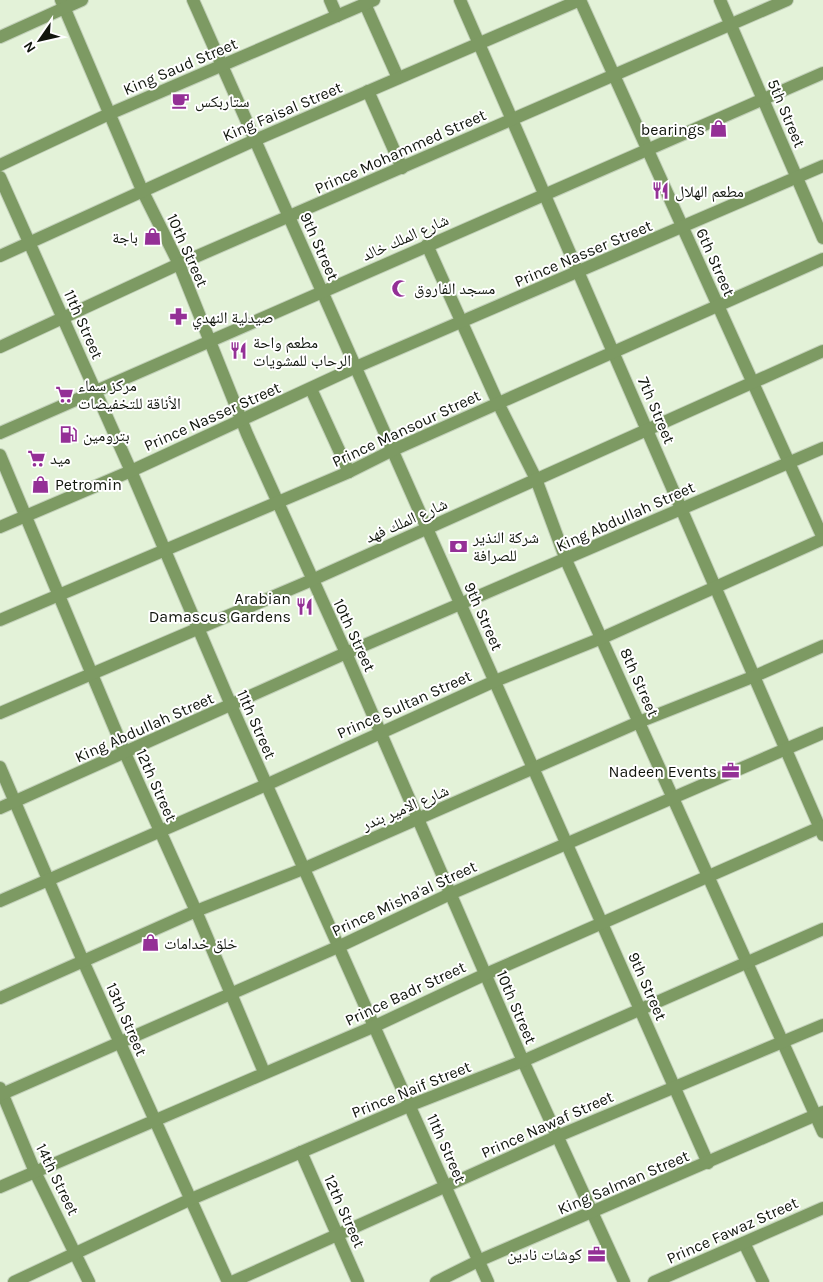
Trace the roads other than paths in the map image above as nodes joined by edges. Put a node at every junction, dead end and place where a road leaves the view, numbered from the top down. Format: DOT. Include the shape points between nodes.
graph roads {
  1 [pos="82,0"];
  2 [pos="193,0"];
  3 [pos="330,0"];
  4 [pos="460,0"];
  5 [pos="580,0"];
  6 [pos="720,0"];
  7 [pos="787,0"];
  8 [pos="370,2"];
  9 [pos="62,4"];
  10 [pos="337,16"];
  11 [pos="731,24"];
  12 [pos="0,37"];
  13 [pos="478,44"];
  14 [pos="223,66"];
  15 [pos="823,73"];
  16 [pos="613,76"];
  17 [pos="398,78"];
  18 [pos="368,91"];
  19 [pos="763,98"];
  20 [pos="109,114"];
  21 [pos="513,120"];
  22 [pos="255,140"];
  23 [pos="648,148"];
  24 [pos="0,165"];
  25 [pos="823,166"];
  26 [pos="402,168"];
  27 [pos="0,177"];
  28 [pos="797,179"];
  29 [pos="142,190"];
  30 [pos="545,194"];
  31 [pos="290,218"];
  32 [pos="683,228"];
  33 [pos="823,238"];
  34 [pos="30,243"];
  35 [pos="427,245"];
  36 [pos="0,256"];
  37 [pos="823,259"];
  38 [pos="179,264"];
  39 [pos="579,272"];
  40 [pos="323,291"];
  41 [pos="718,305"];
  42 [pos="62,317"];
  43 [pos="462,322"];
  44 [pos="209,341"];
  45 [pos="0,347"];
  46 [pos="823,351"];
  47 [pos="614,352"];
  48 [pos="356,367"];
  49 [pos="752,381"];
  50 [pos="311,389"];
  51 [pos="96,392"];
  52 [pos="498,403"];
  53 [pos="241,420"];
  54 [pos="648,428"];
  55 [pos="0,433"];
  56 [pos="823,448"];
  57 [pos="393,450"];
  58 [pos="0,455"];
  59 [pos="788,463"];
  60 [pos="131,471"];
  61 [pos="349,472"];
  62 [pos="536,480"];
  63 [pos="277,502"];
  64 [pos="681,509"];
  65 [pos="26,516"];
  66 [pos="0,527"];
  67 [pos="428,527"];
  68 [pos="823,538"];
  69 [pos="164,550"];
  70 [pos="566,560"];
  71 [pos="312,580"];
  72 [pos="714,586"];
  73 [pos="60,594"];
  74 [pos="462,605"];
  75 [pos="0,620"];
  76 [pos="199,628"];
  77 [pos="602,638"];
  78 [pos="823,646"];
  79 [pos="346,654"];
  80 [pos="92,674"];
  81 [pos="755,676"];
  82 [pos="495,681"];
  83 [pos="231,705"];
  84 [pos="0,713"];
  85 [pos="639,722"];
  86 [pos="380,732"];
  87 [pos="823,733"];
  88 [pos="786,749"];
  89 [pos="125,753"];
  90 [pos="0,767"];
  91 [pos="534,768"];
  92 [pos="266,785"];
  93 [pos="673,798"];
  94 [pos="15,801"];
  95 [pos="0,808"];
  96 [pos="418,820"];
  97 [pos="822,830"];
  98 [pos="160,831"];
  99 [pos="567,843"];
  100 [pos="303,869"];
  101 [pos="708,876"];
  102 [pos="48,880"];
  103 [pos="450,894"];
  104 [pos="0,901"];
  105 [pos="196,910"];
  106 [pos="603,923"];
  107 [pos="823,929"];
  108 [pos="340,946"];
  109 [pos="82,961"];
  110 [pos="747,963"];
  111 [pos="486,974"];
  112 [pos="230,993"];
  113 [pos="0,998"];
  114 [pos="641,1009"];
  115 [pos="823,1025"];
  116 [pos="375,1026"];
  117 [pos="783,1040"];
  118 [pos="120,1042"];
  119 [pos="523,1061"];
  120 [pos="264,1072"];
  121 [pos="675,1086"];
  122 [pos="1,1092"];
  123 [pos="410,1106"];
  124 [pos="819,1114"];
  125 [pos="154,1120"];
  126 [pos="823,1132"];
  127 [pos="558,1136"];
  128 [pos="301,1152"];
  129 [pos="708,1163"];
  130 [pos="35,1172"];
  131 [pos="447,1186"];
  132 [pos="0,1187"];
  133 [pos="189,1200"];
  134 [pos="823,1208"];
  135 [pos="594,1212"];
  136 [pos="339,1236"];
  137 [pos="744,1243"];
  138 [pos="76,1251"];
  139 [pos="478,1261"];
  140 [pos="14,1282"];
  141 [pos="89,1282"];
  142 [pos="228,1282"];
  143 [pos="232,1282"];
  144 [pos="358,1282"];
  145 [pos="436,1282"];
  146 [pos="488,1282"];
  147 [pos="624,1282"];
  148 [pos="654,1282"];
  149 [pos="763,1282"];
  1 -- 9 [label="street"];
  2 -- 14 [label="street, 9th Street"];
  3 -- 10 [label="street"];
  4 -- 13 [label="street, 7th Street"];
  5 -- 13 [label="street, King Faisal Street"];
  5 -- 16 [label="street, 6th Street"];
  6 -- 11 [label="street, 5th Street"];
  7 -- 11 [label="street, Prince Mohammed Street"];
  8 -- 10 [label="street, King Saud Street"];
  8 -- 17 [label="street"];
  9 -- 12 [label="street"];
  9 -- 20 [label="street, 10th Street"];
  10 -- 14 [label="street, King Saud Street"];
  11 -- 16 [label="street, Prince Mohammed Street"];
  11 -- 19 [label="street, 5th Street"];
  13 -- 17 [label="street, King Faisal Street"];
  13 -- 21 [label="street, 7th Street"];
  14 -- 20 [label="street, King Saud Street"];
  14 -- 22 [label="street, 9th Street"];
  15 -- 19 [label="street, شارع الملك خالد"];
  16 -- 21 [label="street, Prince Mohammed Street"];
  16 -- 23 [label="street, 6th Street"];
  17 -- 18 [label="street, King Faisal Street"];
  18 -- 22 [label="street, King Faisal Street"];
  18 -- 26 [label="street"];
  19 -- 23 [label="street, شارع الملك خالد"];
  19 -- 28 [label="street, 5th Street"];
  20 -- 24 [label="street, King Saud Street"];
  20 -- 29 [label="street, 10th Street"];
  21 -- 26 [label="street, Prince Mohammed Street"];
  21 -- 30 [label="street, 7th Street"];
  22 -- 29 [label="street, King Faisal Street"];
  22 -- 31 [label="street, 9th Street"];
  23 -- 30 [label="street, شارع الملك خالد"];
  23 -- 32 [label="street, 6th Street"];
  25 -- 28 [label="street, Prince Nasser Street"];
  26 -- 31 [label="street, Prince Mohammed Street"];
  27 -- 34 [label="street, 11th Street"];
  28 -- 32 [label="street, Prince Nasser Street"];
  28 -- 33 [label="street, 5th Street"];
  29 -- 34 [label="street, King Faisal Street"];
  29 -- 38 [label="street, 10th Street"];
  30 -- 35 [label="street, شارع الملك خالد"];
  30 -- 39 [label="street, 7th Street"];
  31 -- 38 [label="street, Prince Mohammed Street"];
  31 -- 40 [label="street, 9th Street"];
  32 -- 39 [label="street, Prince Nasser Street"];
  32 -- 41 [label="street, 6th Street"];
  34 -- 36 [label="street, King Faisal Street"];
  34 -- 42 [label="street, 11th Street"];
  35 -- 40 [label="street, شارع الملك خالد"];
  35 -- 43 [label="street, 8th Street"];
  37 -- 41 [label="street, Prince Mansour Street"];
  38 -- 42 [label="street, Prince Mohammed Street"];
  38 -- 44 [label="street, 10th Street"];
  39 -- 43 [label="street, Prince Nasser Street"];
  39 -- 47 [label="street, 7th Street"];
  40 -- 44 [label="street, شارع الملك خالد"];
  40 -- 48 [label="street, 9th Street"];
  41 -- 47 [label="street, Prince Mansour Street"];
  41 -- 49 [label="street, 6th Street"];
  42 -- 45 [label="street, Prince Mohammed Street"];
  42 -- 51 [label="street, 11th Street"];
  43 -- 48 [label="street, Prince Nasser Street"];
  43 -- 52 [label="street, 8th Street"];
  44 -- 51 [label="street, شارع الملك خالد"];
  44 -- 53 [label="street, 10th Street"];
  46 -- 49 [label="street, شارع الملك فهد"];
  47 -- 52 [label="street, Prince Mansour Street"];
  47 -- 54 [label="street, 7th Street"];
  48 -- 50 [label="street, Prince Nasser Street"];
  48 -- 57 [label="street, 9th Street"];
  49 -- 54 [label="street, شارع الملك فهد"];
  49 -- 59 [label="street, 6th Street"];
  50 -- 53 [label="street, Prince Nasser Street"];
  50 -- 61 [label="street"];
  51 -- 55 [label="street, شارع الملك خالد"];
  51 -- 60 [label="street, 11th Street"];
  52 -- 57 [label="street, Prince Mansour Street"];
  52 -- 62 [label="street, 8th Street"];
  53 -- 60 [label="street, Prince Nasser Street"];
  53 -- 63 [label="street, 10th Street"];
  54 -- 62 [label="street, شارع الملك فهد"];
  54 -- 64 [label="street, 7th Street"];
  56 -- 59 [label="street, King Abdullah Street"];
  57 -- 61 [label="street, Prince Mansour Street"];
  57 -- 67 [label="street, 9th Street"];
  58 -- 65 [label="street, 12th Street"];
  59 -- 64 [label="street, King Abdullah Street"];
  59 -- 68 [label="street, 6th Street"];
  60 -- 65 [label="street, Prince Nasser Street"];
  60 -- 69 [label="street, 11th Street"];
  61 -- 63 [label="street, Prince Mansour Street"];
  62 -- 67 [label="street, شارع الملك فهد"];
  62 -- 70 [label="street, 8th Street"];
  63 -- 69 [label="street, Prince Mansour Street"];
  63 -- 71 [label="street, 10th Street"];
  64 -- 70 [label="street, King Abdullah Street"];
  64 -- 72 [label="street, 7th Street"];
  65 -- 66 [label="street, Prince Nasser Street"];
  65 -- 73 [label="street, 12th Street"];
  67 -- 71 [label="street, شارع الملك فهد"];
  67 -- 74 [label="street, 9th Street"];
  68 -- 72 [label="street, Prince Sultan Street"];
  69 -- 73 [label="street, Prince Mansour Street"];
  69 -- 76 [label="street, 11th Street"];
  70 -- 74 [label="street, King Abdullah Street"];
  70 -- 77 [label="street, 8th Street"];
  71 -- 76 [label="street, شارع الملك فهد"];
  71 -- 79 [label="street, 10th Street"];
  72 -- 77 [label="street, Prince Sultan Street"];
  72 -- 81 [label="street, 7th Street"];
  73 -- 75 [label="street, Prince Mansour Street"];
  73 -- 80 [label="street, 12th Street"];
  74 -- 79 [label="street, King Abdullah Street"];
  74 -- 82 [label="street, 9th Street"];
  76 -- 80 [label="street, شارع الملك فهد"];
  76 -- 83 [label="street, 11th Street"];
  77 -- 82 [label="street, Prince Sultan Street"];
  77 -- 85 [label="street, 8th Street"];
  78 -- 81 [label="street, شارع الامير بندر"];
  79 -- 83 [label="street, King Abdullah Street"];
  79 -- 86 [label="street, 10th Street"];
  80 -- 84 [label="street, شارع الملك فهد"];
  80 -- 89 [label="street, 12th Street"];
  81 -- 85 [label="street, شارع الامير بندر"];
  81 -- 88 [label="street, 7th Street"];
  82 -- 86 [label="street, Prince Sultan Street"];
  82 -- 91 [label="street, 9th Street"];
  83 -- 89 [label="street, King Abdullah Street"];
  83 -- 92 [label="street, 11th Street"];
  85 -- 91 [label="street, شارع الامير بندر"];
  85 -- 93 [label="street, 8th Street"];
  86 -- 92 [label="street, Prince Sultan Street"];
  86 -- 96 [label="street, 10th Street"];
  87 -- 88 [label="street, Prince Misha'al Street"];
  88 -- 93 [label="street, Prince Misha'al Street"];
  88 -- 97 [label="street, 7th Street"];
  89 -- 94 [label="street, King Abdullah Street"];
  89 -- 98 [label="street, 12th Street"];
  90 -- 94 [label="street, 13th Street"];
  91 -- 96 [label="street, شارع الامير بندر"];
  91 -- 99 [label="street, 9th Street"];
  92 -- 98 [label="street, Prince Sultan Street"];
  92 -- 100 [label="street, 11th Street"];
  93 -- 99 [label="street, Prince Misha'al Street"];
  93 -- 101 [label="street, 8th Street"];
  94 -- 95 [label="street, King Abdullah Street"];
  94 -- 102 [label="street, 13th Street"];
  96 -- 100 [label="street, شارع الامير بندر"];
  96 -- 103 [label="street, 10th Street"];
  97 -- 101 [label="street, Prince Badr Street"];
  98 -- 102 [label="street, Prince Sultan Street"];
  98 -- 105 [label="street, 12th Street"];
  99 -- 103 [label="street, Prince Misha'al Street"];
  99 -- 106 [label="street, 9th Street"];
  100 -- 105 [label="street, شارع الامير بندر"];
  100 -- 108 [label="street, 11th Street"];
  101 -- 106 [label="street, Prince Badr Street"];
  101 -- 110 [label="street, 8th Street"];
  102 -- 104 [label="street, Prince Sultan Street"];
  102 -- 109 [label="street, 13th Street"];
  103 -- 108 [label="street, Prince Misha'al Street"];
  103 -- 111 [label="street, 10th Street"];
  105 -- 109 [label="street, شارع الامير بندر"];
  105 -- 112 [label="street, 12th Street"];
  106 -- 111 [label="street, Prince Badr Street"];
  106 -- 114 [label="street, 9th Street"];
  107 -- 110 [label="street, Prince Naif Street"];
  108 -- 112 [label="street, Prince Misha'al Street"];
  108 -- 116 [label="street, 11th Street"];
  109 -- 113 [label="street, شارع الامير بندر"];
  109 -- 118 [label="street, 13th Street"];
  110 -- 114 [label="street, Prince Naif Street"];
  110 -- 117 [label="street, 8th Street"];
  111 -- 116 [label="street, Prince Badr Street"];
  111 -- 119 [label="street, 10th Street"];
  112 -- 118 [label="street, Prince Misha'al Street"];
  112 -- 120 [label="street, 12th Street"];
  114 -- 119 [label="street, Prince Naif Street"];
  114 -- 121 [label="street, 9th Street"];
  115 -- 117 [label="street, Prince Nawaf Street"];
  116 -- 120 [label="street, Prince Badr Street"];
  116 -- 123 [label="street, 11th Street"];
  117 -- 121 [label="street, Prince Nawaf Street"];
  117 -- 124 [label="street, 8th Street"];
  118 -- 122 [label="street, Prince Misha'al Street"];
  118 -- 125 [label="street, 13th Street"];
  119 -- 123 [label="street, Prince Naif Street"];
  119 -- 127 [label="street, 10th Street"];
  120 -- 125 [label="street, Prince Badr Street"];
  121 -- 127 [label="street, Prince Nawaf Street"];
  121 -- 129 [label="street, 9th Street"];
  122 -- 130 [label="street, 14th Street"];
  123 -- 128 [label="street, Prince Naif Street"];
  123 -- 131 [label="street, 11th Street"];
  124 -- 126 [label="street, 8th Street"];
  124 -- 129 [label="street, King Salman Street"];
  125 -- 130 [label="street, Prince Badr Street"];
  125 -- 133 [label="street, 13th Street"];
  127 -- 131 [label="street, Prince Nawaf Street"];
  127 -- 135 [label="street, 10th Street"];
  128 -- 133 [label="street, Prince Naif Street"];
  128 -- 136 [label="street, 12th Street"];
  129 -- 135 [label="street, King Salman Street"];
  130 -- 132 [label="street, Prince Badr Street"];
  130 -- 138 [label="street, 14th Street"];
  131 -- 136 [label="street, Prince Nawaf Street"];
  131 -- 139 [label="street, 11th Street"];
  133 -- 138 [label="street, Prince Naif Street"];
  133 -- 142 [label="street, 13th Street"];
  134 -- 137 [label="street, Prince Fawaz Street"];
  135 -- 139 [label="street, King Salman Street"];
  135 -- 147 [label="street, 10th Street"];
  136 -- 143 [label="street, Prince Nawaf Street"];
  136 -- 144 [label="street, 12th Street"];
  137 -- 148 [label="street, Prince Fawaz Street"];
  137 -- 149 [label="street"];
  138 -- 140 [label="street, Prince Naif Street"];
  138 -- 141 [label="street, 14th Street"];
  139 -- 145 [label="street, King Salman Street"];
  139 -- 146 [label="street, 11th Street"];
}
